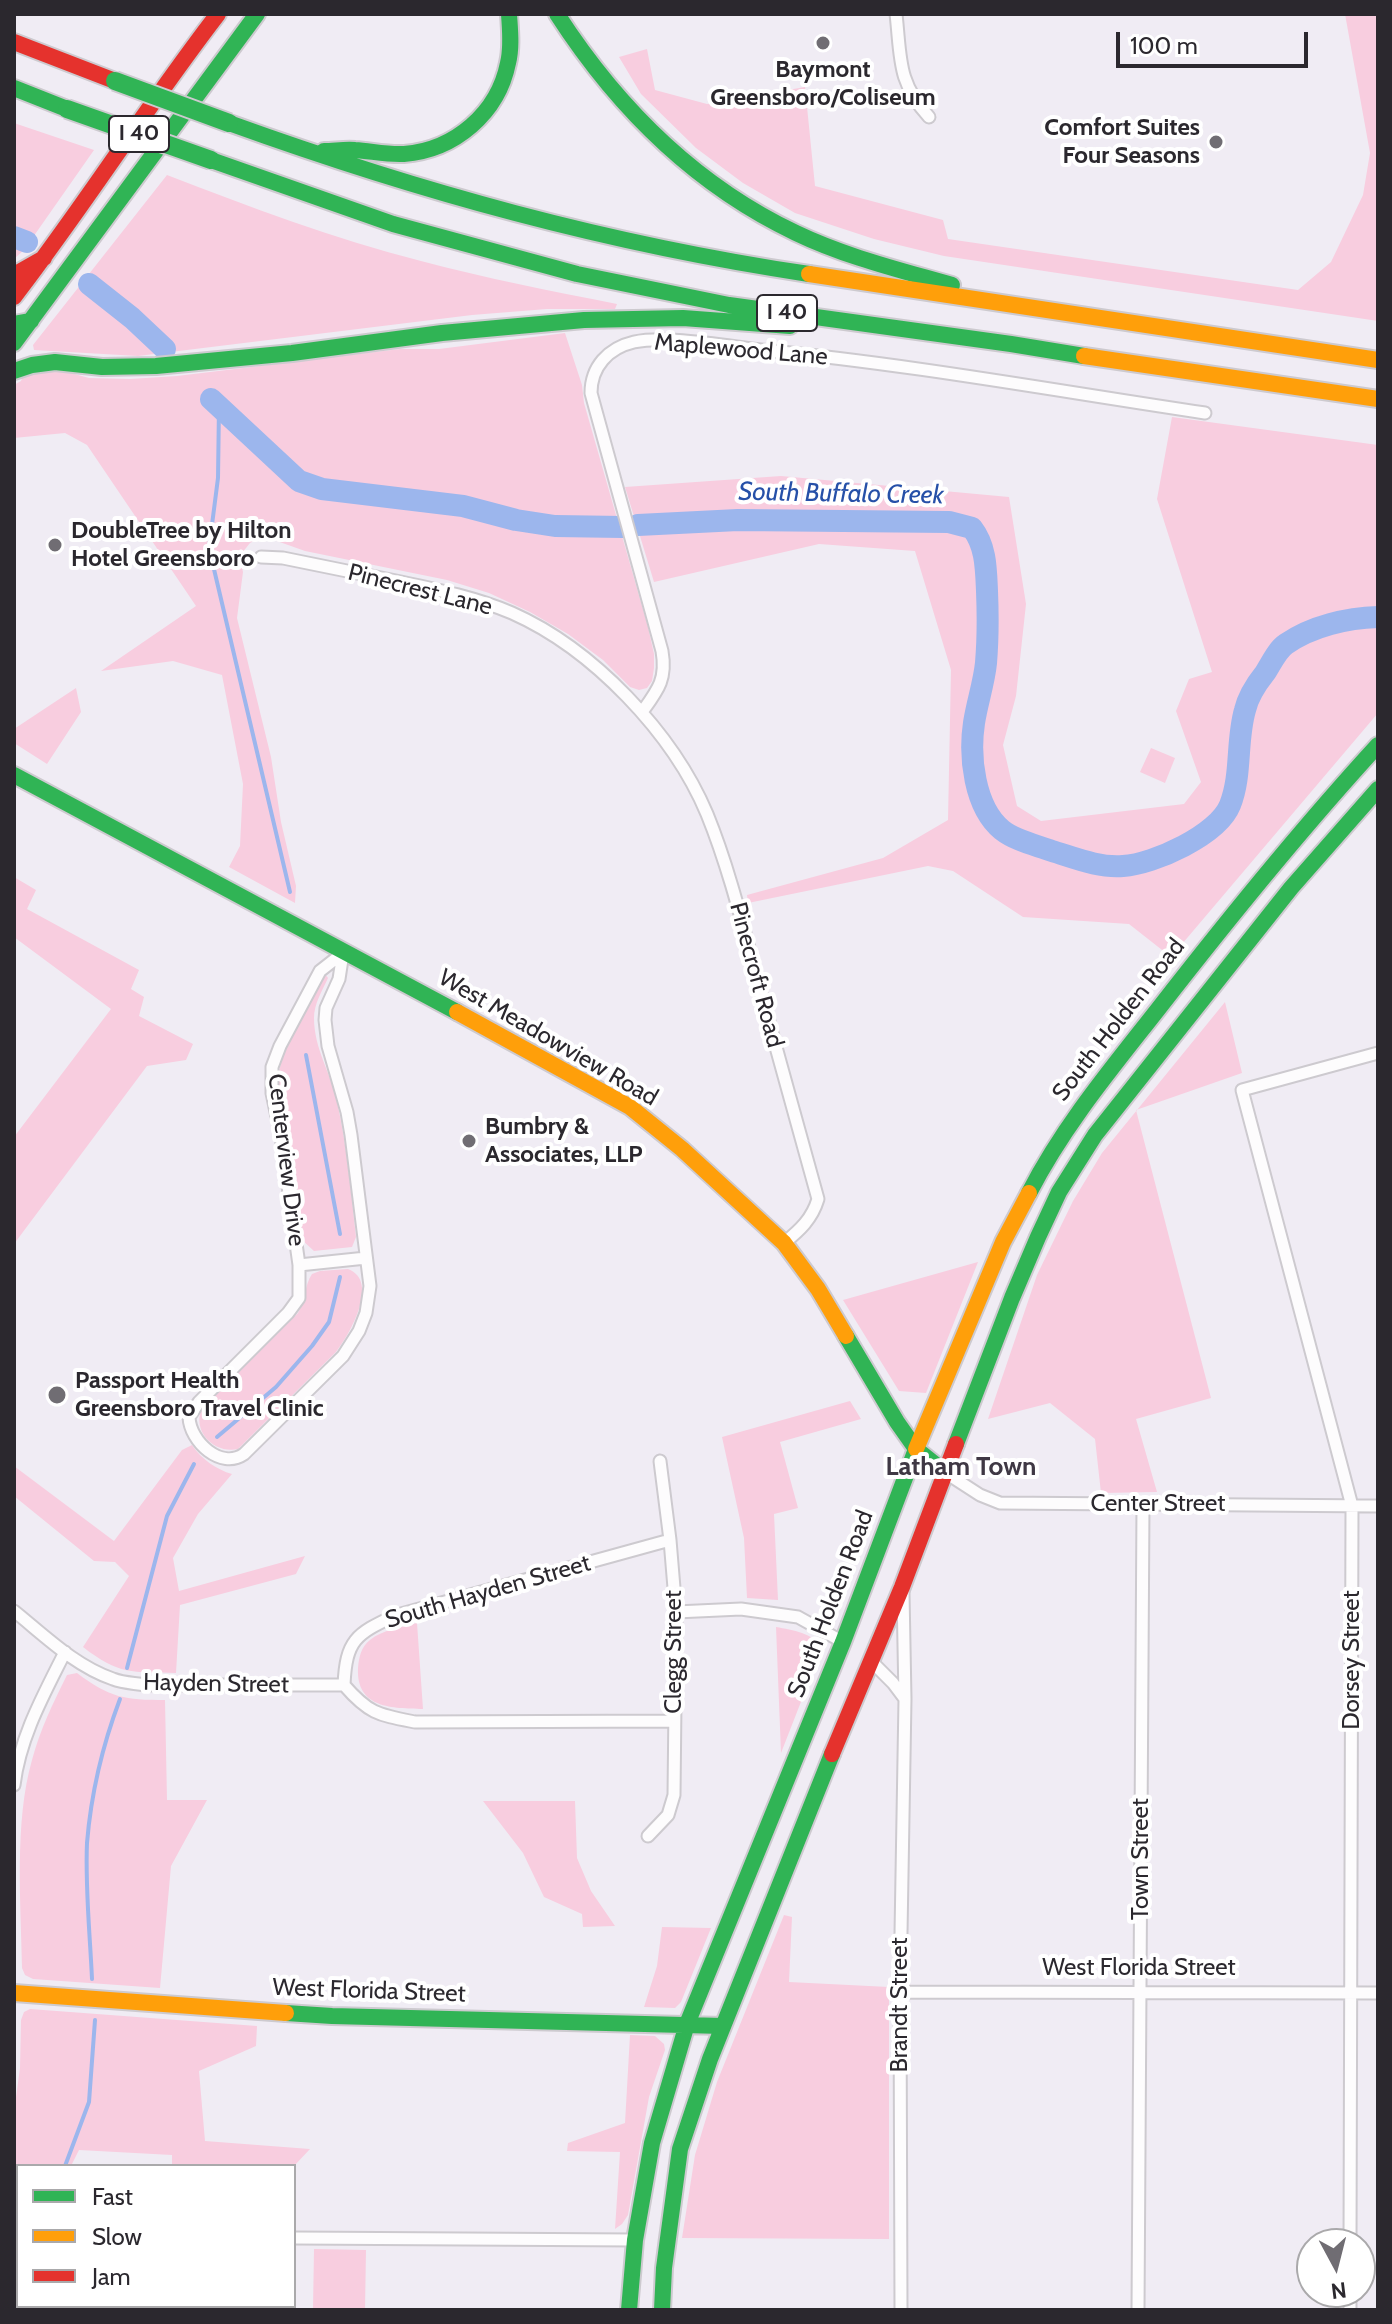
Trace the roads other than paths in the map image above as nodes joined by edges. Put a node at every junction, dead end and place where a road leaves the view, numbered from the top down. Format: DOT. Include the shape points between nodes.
graph roads {
  1 [pos="218,14"];
  2 [pos="257,14"];
  3 [pos="509,14"];
  4 [pos="557,14"];
  5 [pos="896,14"];
  6 [pos="14,42"];
  7 [pos="14,89"];
  8 [pos="929,117"];
  9 [pos="306,151"];
  10 [pos="44,258"];
  11 [pos="14,275"];
  12 [pos="14,297"];
  13 [pos="1021,305"];
  14 [pos="22,322"];
  15 [pos="14,343"];
  16 [pos="1011,344"];
  17 [pos="1378,360"];
  18 [pos="14,371"];
  19 [pos="1378,399"];
  20 [pos="1205,413"];
  21 [pos="261,557"];
  22 [pos="642,712"];
  23 [pos="1378,745"];
  24 [pos="14,775"];
  25 [pos="1378,789"];
  26 [pos="343,953"];
  27 [pos="1378,1053"];
  28 [pos="784,1243"];
  29 [pos="366,1258"];
  30 [pos="299,1265"];
  31 [pos="916,1449"];
  32 [pos="660,1461"];
  33 [pos="946,1473"];
  34 [pos="1143,1504"];
  35 [pos="1352,1506"];
  36 [pos="1378,1506"];
  37 [pos="670,1540"];
  38 [pos="902,1587"];
  39 [pos="14,1611"];
  40 [pos="676,1612"];
  41 [pos="843,1642"];
  42 [pos="65,1652"];
  43 [pos="872,1662"];
  44 [pos="344,1685"];
  45 [pos="905,1699"];
  46 [pos="674,1721"];
  47 [pos="14,1785"];
  48 [pos="648,1836"];
  49 [pos="900,1992"];
  50 [pos="1141,1992"];
  51 [pos="14,1993"];
  52 [pos="1350,1993"];
  53 [pos="1378,1993"];
  54 [pos="687,2024"];
  55 [pos="723,2026"];
  56 [pos="1350,2228"];
  57 [pos="296,2238"];
  58 [pos="635,2240"];
  59 [pos="629,2310"];
  60 [pos="662,2310"];
  61 [pos="901,2310"];
  62 [pos="1138,2310"];
  1 -- 10 [label="main road"];
  2 -- 14 [label="main road"];
  3 -- 9 [label="main road" via="509,65 501,90 474,126 438,148 412,153"];
  4 -- 13 [label="main road" via="636,118 730,195 830,247"];
  5 -- 8 [label="street" via="904,79"];
  6 -- 9 [label="main road, I 40, bridge"];
  7 -- 16 [label="main road, I 40, bridge" via="393,224 577,274 729,305"];
  9 -- 13 [label="main road, I 40" via="554,224 658,248"];
  10 -- 11 [label="main road"];
  10 -- 12 [label="main road"];
  13 -- 17 [label="main road, I 40"];
  14 -- 15 [label="main road"];
  16 -- 18 [label="main road" via="683,318 584,320 156,366 55,362"];
  16 -- 19 [label="main road, I 40"];
  20 -- 22 [label="street, Maplewood Lane" via="810,355 649,340 616,348 595,370 591,393 664,660 658,689"];
  21 -- 22 [label="street, Pinecrest Lane" via="448,592 514,614 585,658"];
  22 -- 28 [label="street, Pinecroft Road" via="685,772 706,813 732,887 818,1199 805,1226"];
  23 -- 31 [label="main road, South Holden Road" via="1242,901 1076,1114 1003,1242"];
  24 -- 26 [label="main road, West Meadowview Road"];
  25 -- 33 [label="main road" via="1291,888 1095,1135 1059,1192 1012,1298"];
  26 -- 28 [label="main road, West Meadowview Road" via="630,1107"];
  26 -- 29 [label="street, Centerview Drive" via="325,1020 349,1124"];
  26 -- 30 [label="street, Centerview Drive" via="320,971 272,1067"];
  27 -- 35 [label="street, Dorsey Street" via="1242,1090"];
  28 -- 31 [label="main road, West Meadowview Road"];
  29 -- 30 [label="street"];
  29 -- 30 [label="street, Centerview Drive" via="368,1300 351,1346 244,1454 233,1460 217,1457 195,1438 189,1417 299,1298"];
  31 -- 33 [label="main road, West Meadowview Road"];
  31 -- 41 [label="main road, South Holden Road"];
  32 -- 37 [label="street, Clegg Street"];
  33 -- 34 [label="street, Center Street" via="1000,1503"];
  33 -- 38 [label="main road"];
  34 -- 35 [label="street, Center Street"];
  34 -- 50 [label="street, Town Street"];
  35 -- 36 [label="street, Center Street"];
  35 -- 52 [label="street, Dorsey Street"];
  37 -- 40 [label="street, Clegg Street"];
  37 -- 44 [label="street, South Hayden Street" via="394,1616 365,1630 350,1646"];
  38 -- 43 [label="main road"];
  38 -- 45 [label="street, Brandt Street"];
  39 -- 42 [label="street, Hayden Street"];
  40 -- 41 [label="street" via="741,1609 798,1617"];
  40 -- 46 [label="street, Clegg Street"];
  41 -- 54 [label="main road, South Holden Road"];
  42 -- 44 [label="street, Hayden Street" via="115,1680 145,1685"];
  42 -- 47 [label="street" via="28,1727"];
  43 -- 45 [label="street"];
  43 -- 55 [label="main road"];
  44 -- 46 [label="street" via="380,1716 415,1722"];
  45 -- 49 [label="street, Brandt Street"];
  46 -- 48 [label="street, Clegg Street" via="674,1795 668,1815"];
  49 -- 50 [label="street, West Florida Street"];
  49 -- 61 [label="street, Brandt Street"];
  50 -- 52 [label="street, West Florida Street"];
  50 -- 62 [label="street, Town Street"];
  51 -- 54 [label="main road, West Florida Street" via="332,2016"];
  52 -- 53 [label="street, West Florida Street"];
  52 -- 56 [label="street, Dorsey Street"];
  54 -- 55 [label="main road, West Florida Street"];
  54 -- 58 [label="main road, South Holden Road" via="652,2143"];
  55 -- 60 [label="main road" via="680,2149"];
  57 -- 58 [label="street"];
  58 -- 59 [label="main road, South Holden Road"];
}
